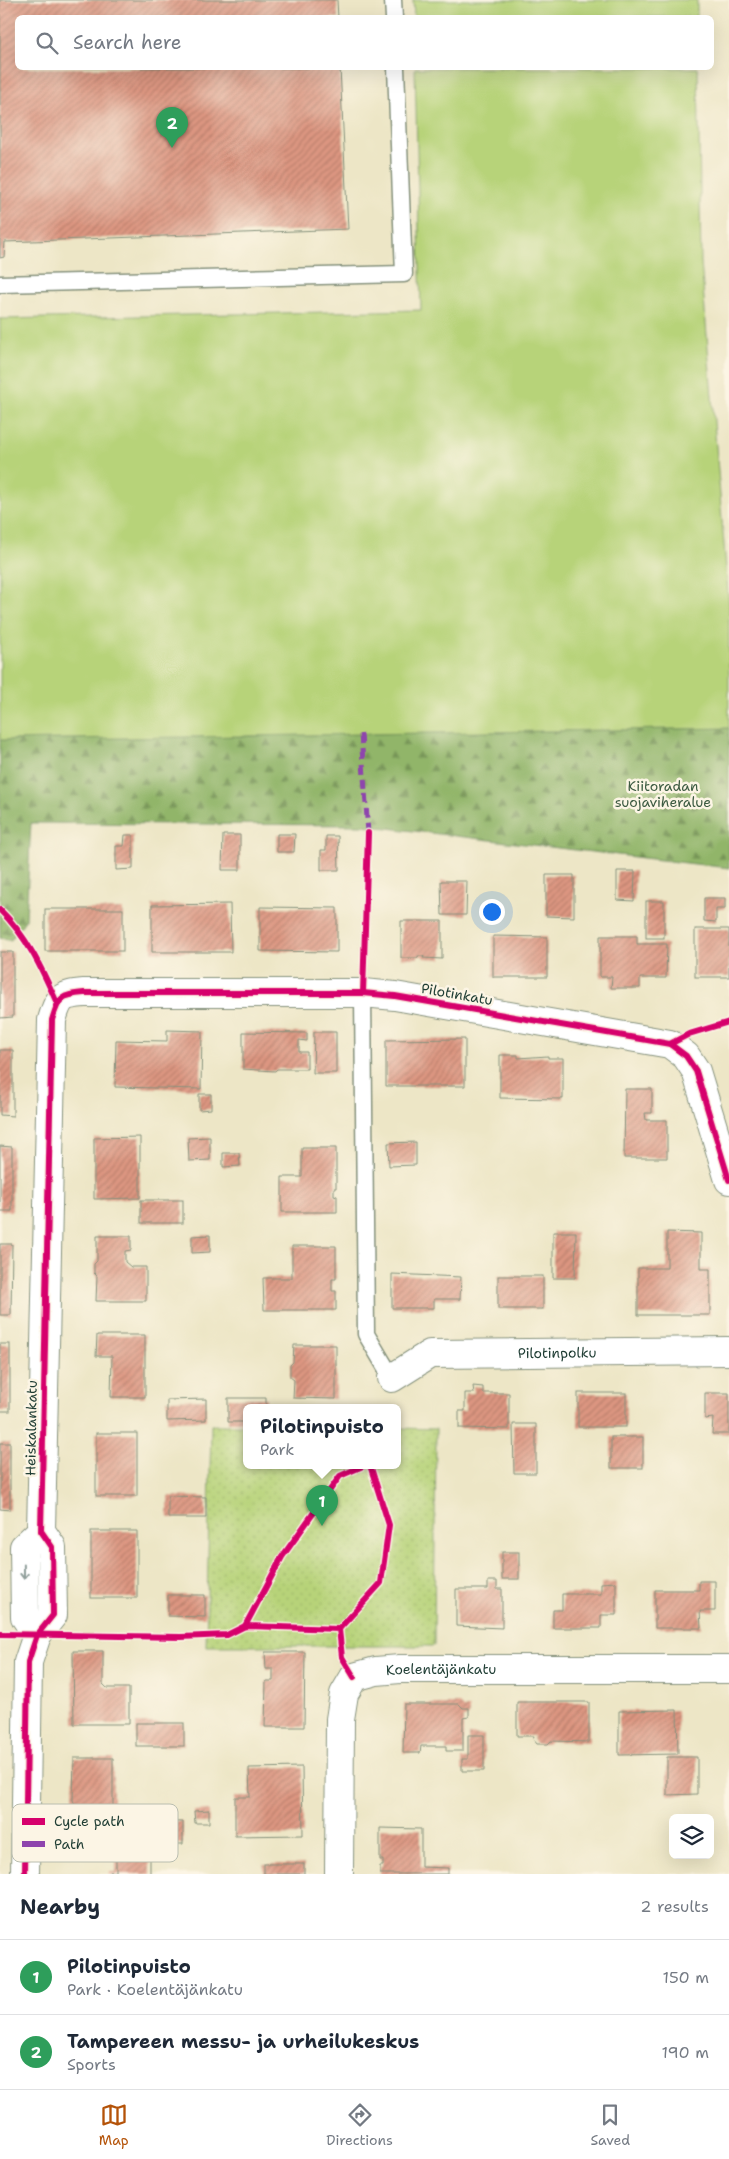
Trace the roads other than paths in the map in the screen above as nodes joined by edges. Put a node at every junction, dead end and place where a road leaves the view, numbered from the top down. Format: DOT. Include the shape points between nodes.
graph roads {
  1 [pos="394,0"];
  2 [pos="394,15"];
  3 [pos="396,70"];
  4 [pos="0,284"];
  5 [pos="84,993"];
  6 [pos="364,993"];
  7 [pos="729,1180"];
  8 [pos="729,1351"];
  9 [pos="392,1378"];
  10 [pos="729,1669"];
  11 [pos="26,1804"];
  12 [pos="339,1874"];
  1 -- 2 [label="lane"];
  3 -- 4 [label="lane" via="404,274"];
  5 -- 6 [label="street, Pilotinkatu"];
  5 -- 11 [label="street, Heiskalankatu" via="67,994 58,1003 52,1020 41,1530 52,1548 53,1615 37,1635 28,1662"];
  6 -- 7 [label="street, Pilotinkatu" via="670,1044 686,1056 696,1071"];
  6 -- 9 [label="lane" via="366,1334"];
  8 -- 9 [label="street, Pilotinpolku" via="430,1354"];
  10 -- 12 [label="street, Koelentäjänkatu" via="400,1669 354,1677 344,1694 340,1719"];
}
